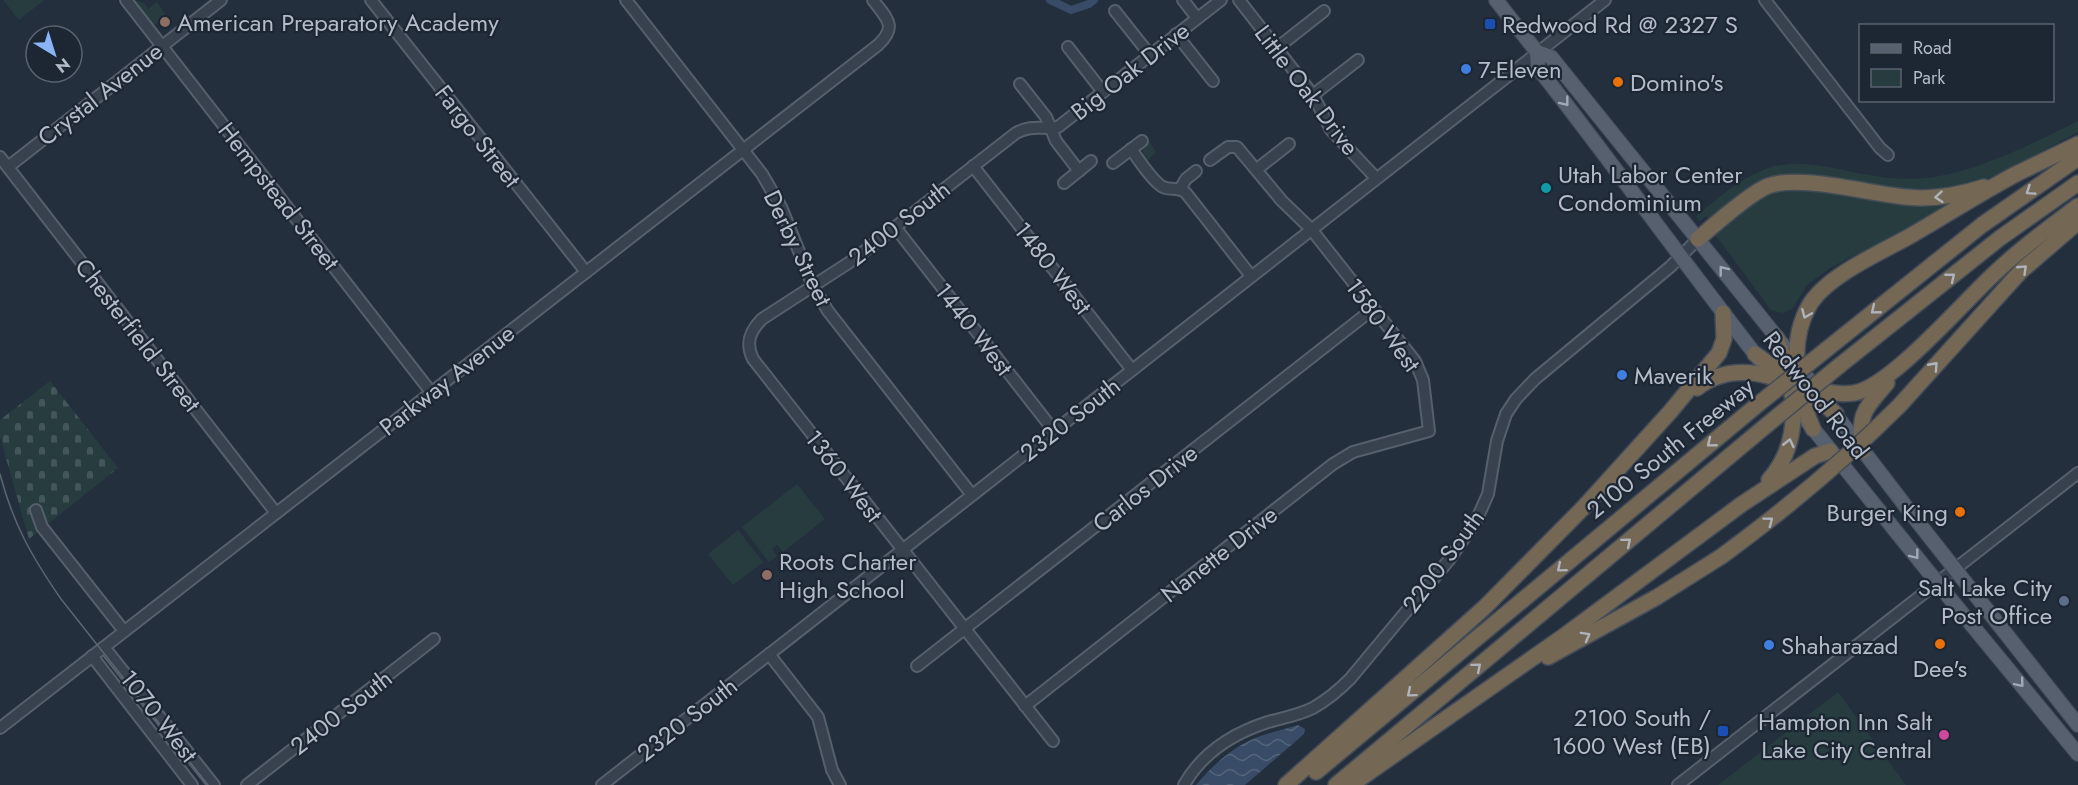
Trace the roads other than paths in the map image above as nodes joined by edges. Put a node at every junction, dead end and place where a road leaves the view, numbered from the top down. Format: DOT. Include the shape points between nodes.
graph roads {
  1 [pos="126,0"];
  2 [pos="221,0"];
  3 [pos="371,0"];
  4 [pos="626,0"];
  5 [pos="873,0"];
  6 [pos="1183,0"];
  7 [pos="1221,0"];
  8 [pos="1239,0"];
  9 [pos="1496,0"];
  10 [pos="1605,0"];
  11 [pos="1765,0"];
  12 [pos="1115,11"];
  13 [pos="1324,11"];
  14 [pos="1197,18"];
  15 [pos="1176,34"];
  16 [pos="162,46"];
  17 [pos="1068,47"];
  18 [pos="1277,48"];
  19 [pos="1537,52"];
  20 [pos="1150,55"];
  21 [pos="1358,60"];
  22 [pos="1213,81"];
  23 [pos="1020,84"];
  24 [pos="1103,92"];
  25 [pos="1313,95"];
  26 [pos="1034,127"];
  27 [pos="1050,128"];
  28 [pos="1142,141"];
  29 [pos="1289,144"];
  30 [pos="2078,144"];
  31 [pos="744,149"];
  32 [pos="1131,150"];
  33 [pos="1888,155"];
  34 [pos="0,157"];
  35 [pos="2078,158"];
  36 [pos="1210,160"];
  37 [pos="1091,161"];
  38 [pos="1113,163"];
  39 [pos="8,166"];
  40 [pos="973,166"];
  41 [pos="1257,169"];
  42 [pos="1079,171"];
  43 [pos="1196,171"];
  44 [pos="2015,175"];
  45 [pos="1376,178"];
  46 [pos="1064,183"];
  47 [pos="2078,183"];
  48 [pos="1180,189"];
  49 [pos="2078,206"];
  50 [pos="2078,222"];
  51 [pos="895,227"];
  52 [pos="1311,229"];
  53 [pos="1698,239"];
  54 [pos="1680,257"];
  55 [pos="586,272"];
  56 [pos="1251,276"];
  57 [pos="813,286"];
  58 [pos="1373,309"];
  59 [pos="1723,313"];
  60 [pos="1776,337"];
  61 [pos="749,350"];
  62 [pos="1755,354"];
  63 [pos="1908,358"];
  64 [pos="1132,370"];
  65 [pos="1792,379"];
  66 [pos="1818,390"];
  67 [pos="431,392"];
  68 [pos="1794,404"];
  69 [pos="1670,412"];
  70 [pos="1836,414"];
  71 [pos="1813,429"];
  72 [pos="1054,431"];
  73 [pos="1429,431"];
  74 [pos="1830,451"];
  75 [pos="1863,451"];
  76 [pos="2078,473"];
  77 [pos="972,495"];
  78 [pos="1742,504"];
  79 [pos="36,510"];
  80 [pos="276,513"];
  81 [pos="902,550"];
  82 [pos="1955,570"];
  83 [pos="1938,583"];
  84 [pos="964,629"];
  85 [pos="124,631"];
  86 [pos="434,639"];
  87 [pos="104,647"];
  88 [pos="769,654"];
  89 [pos="92,656"];
  90 [pos="917,666"];
  91 [pos="1480,695"];
  92 [pos="1025,706"];
  93 [pos="2078,724"];
  94 [pos="0,728"];
  95 [pos="1053,741"];
  96 [pos="2078,754"];
  97 [pos="192,785"];
  98 [pos="214,785"];
  99 [pos="247,785"];
  100 [pos="602,785"];
  101 [pos="840,785"];
  102 [pos="1184,785"];
  103 [pos="1286,785"];
  104 [pos="1300,785"];
  105 [pos="1336,785"];
  106 [pos="1351,785"];
  107 [pos="1678,785"];
  1 -- 16 [label="street, Hempstead Street"];
  2 -- 16 [label="street, Crystal Avenue"];
  3 -- 55 [label="street, Fargo Street"];
  4 -- 31 [label="street, Derby Street"];
  5 -- 31 [label="street, Parkway Avenue" via="887,18 890,29 886,36"];
  6 -- 14 [label="street"];
  7 -- 14 [label="street, Big Oak Drive"];
  8 -- 18 [label="street, Little Oak Drive"];
  9 -- 19 [label="main road, Redwood Road"];
  10 -- 19 [label="street, 2320 South"];
  11 -- 33 [label="street"];
  12 -- 20 [label="street"];
  13 -- 18 [label="street"];
  14 -- 15 [label="street, Big Oak Drive"];
  15 -- 20 [label="street, Big Oak Drive"];
  15 -- 22 [label="street"];
  16 -- 39 [label="street, Crystal Avenue"];
  16 -- 67 [label="street, Hempstead Street"];
  17 -- 24 [label="street"];
  18 -- 25 [label="street, Little Oak Drive"];
  19 -- 45 [label="street, 2320 South"];
  19 -- 53 [label="main road, Redwood Road" via="1551,57"];
  19 -- 54 [label="main road, Redwood Road, one-way" via="1538,68"];
  20 -- 24 [label="street, Big Oak Drive"];
  21 -- 25 [label="street"];
  23 -- 27 [label="street"];
  24 -- 27 [label="street, Big Oak Drive" via="1058,127"];
  25 -- 45 [label="street, Little Oak Drive" via="1330,130"];
  26 -- 27 [label="street, Big Oak Drive"];
  26 -- 40 [label="street, 2400 South" via="1016,133"];
  27 -- 42 [label="street"];
  28 -- 32 [label="street"];
  29 -- 41 [label="street"];
  30 -- 44 [label="highway"];
  31 -- 55 [label="street, Parkway Avenue"];
  31 -- 57 [label="street, Derby Street" via="781,207"];
  32 -- 38 [label="street"];
  32 -- 48 [label="street" via="1162,186"];
  34 -- 39 [label="street, Chesterfield Street"];
  35 -- 104 [label="highway, 2100 South Freeway, one-way, bridge" via="1982,225 1756,406"];
  36 -- 41 [label="street, 1580 West" via="1234,146"];
  37 -- 42 [label="street"];
  39 -- 80 [label="street, Chesterfield Street"];
  40 -- 51 [label="street, 2400 South"];
  40 -- 64 [label="street, 1480 West"];
  41 -- 52 [label="street, 1580 West"];
  42 -- 46 [label="street"];
  43 -- 48 [label="street"];
  44 -- 53 [label="highway, one-way" via="1955,195 1919,198 1797,182 1775,184 1760,190"];
  44 -- 65 [label="highway, one-way" via="1825,287 1804,315"];
  45 -- 52 [label="street, 2320 South"];
  105 -- 47 [label="highway, 2100 South Freeway, one-way, bridge" via="1839,366 2000,238"];
  48 -- 56 [label="street"];
  49 -- 63 [label="highway" via="1998,270"];
  91 -- 50 [label="highway, one-way, bridge" via="1657,597 1722,556 1814,486 1867,438 2020,271"];
  51 -- 57 [label="street, 2400 South"];
  51 -- 72 [label="street, 1440 West"];
  52 -- 56 [label="street, 2320 South"];
  52 -- 58 [label="street, 1580 West"];
  53 -- 54 [label="street, 2200 South"];
  60 -- 53 [label="main road, Redwood Road, one-way"];
  54 -- 59 [label="main road, Redwood Road"];
  54 -- 102 [label="street, 2200 South" via="1516,399 1501,425 1488,494 1476,521 1449,560 1350,680 1311,709 1230,738 1199,763"];
  55 -- 67 [label="street, Parkway Avenue"];
  56 -- 64 [label="street, 2320 South"];
  57 -- 61 [label="street, 2400 South" via="756,325"];
  57 -- 77 [label="street, Derby Street" via="828,311"];
  58 -- 73 [label="street, 1580 West" via="1415,361 1423,380"];
  58 -- 84 [label="street, Carlos Drive"];
  59 -- 62 [label="main road, Redwood Road"];
  59 -- 69 [label="highway" via="1724,339 1719,353"];
  60 -- 65 [label="highway"];
  61 -- 81 [label="street, 1360 West"];
  62 -- 65 [label="highway"];
  63 -- 66 [label="highway" via="1865,390"];
  63 -- 75 [label="highway" via="1863,413"];
  64 -- 72 [label="street, 2320 South"];
  65 -- 66 [label="highway"];
  65 -- 68 [label="highway"];
  65 -- 69 [label="highway" via="1748,372 1720,375 1703,382"];
  65 -- 70 [label="highway"];
  65 -- 71 [label="highway"];
  66 -- 70 [label="main road, Redwood Road"];
  67 -- 80 [label="street, Parkway Avenue"];
  68 -- 71 [label="main road, Redwood Road"];
  78 -- 68 [label="highway, one-way" via="1784,460 1791,438"];
  69 -- 103 [label="highway" via="1499,594"];
  70 -- 75 [label="main road, Redwood Road"];
  71 -- 74 [label="main road, Redwood Road"];
  72 -- 77 [label="street, 2320 South"];
  73 -- 92 [label="street, Nanette Drive" via="1353,452 1333,464"];
  74 -- 78 [label="highway" via="1815,456"];
  74 -- 83 [label="main road, Redwood Road, one-way"];
  75 -- 82 [label="main road, Redwood Road"];
  76 -- 82 [label="street"];
  77 -- 81 [label="street, 2320 South"];
  78 -- 91 [label="highway"];
  79 -- 85 [label="street" via="42,527"];
  80 -- 85 [label="street, Parkway Avenue"];
  81 -- 84 [label="street, 1360 West"];
  81 -- 88 [label="street, 2320 South"];
  82 -- 83 [label="street"];
  82 -- 93 [label="main road, Redwood Road"];
  83 -- 96 [label="main road, Redwood Road, one-way"];
  83 -- 107 [label="street"];
  84 -- 90 [label="street, Carlos Drive"];
  84 -- 92 [label="street, 1360 West"];
  85 -- 87 [label="street, Parkway Avenue"];
  86 -- 99 [label="street, 2400 South"];
  87 -- 89 [label="street, Parkway Avenue"];
  87 -- 98 [label="street, 1070 West"];
  88 -- 100 [label="street, 2320 South"];
  88 -- 101 [label="street" via="818,717"];
  89 -- 94 [label="street, Parkway Avenue"];
  89 -- 97 [label="street, 1070 West"];
  91 -- 106 [label="highway"];
  92 -- 95 [label="street, 1360 West"];
}
